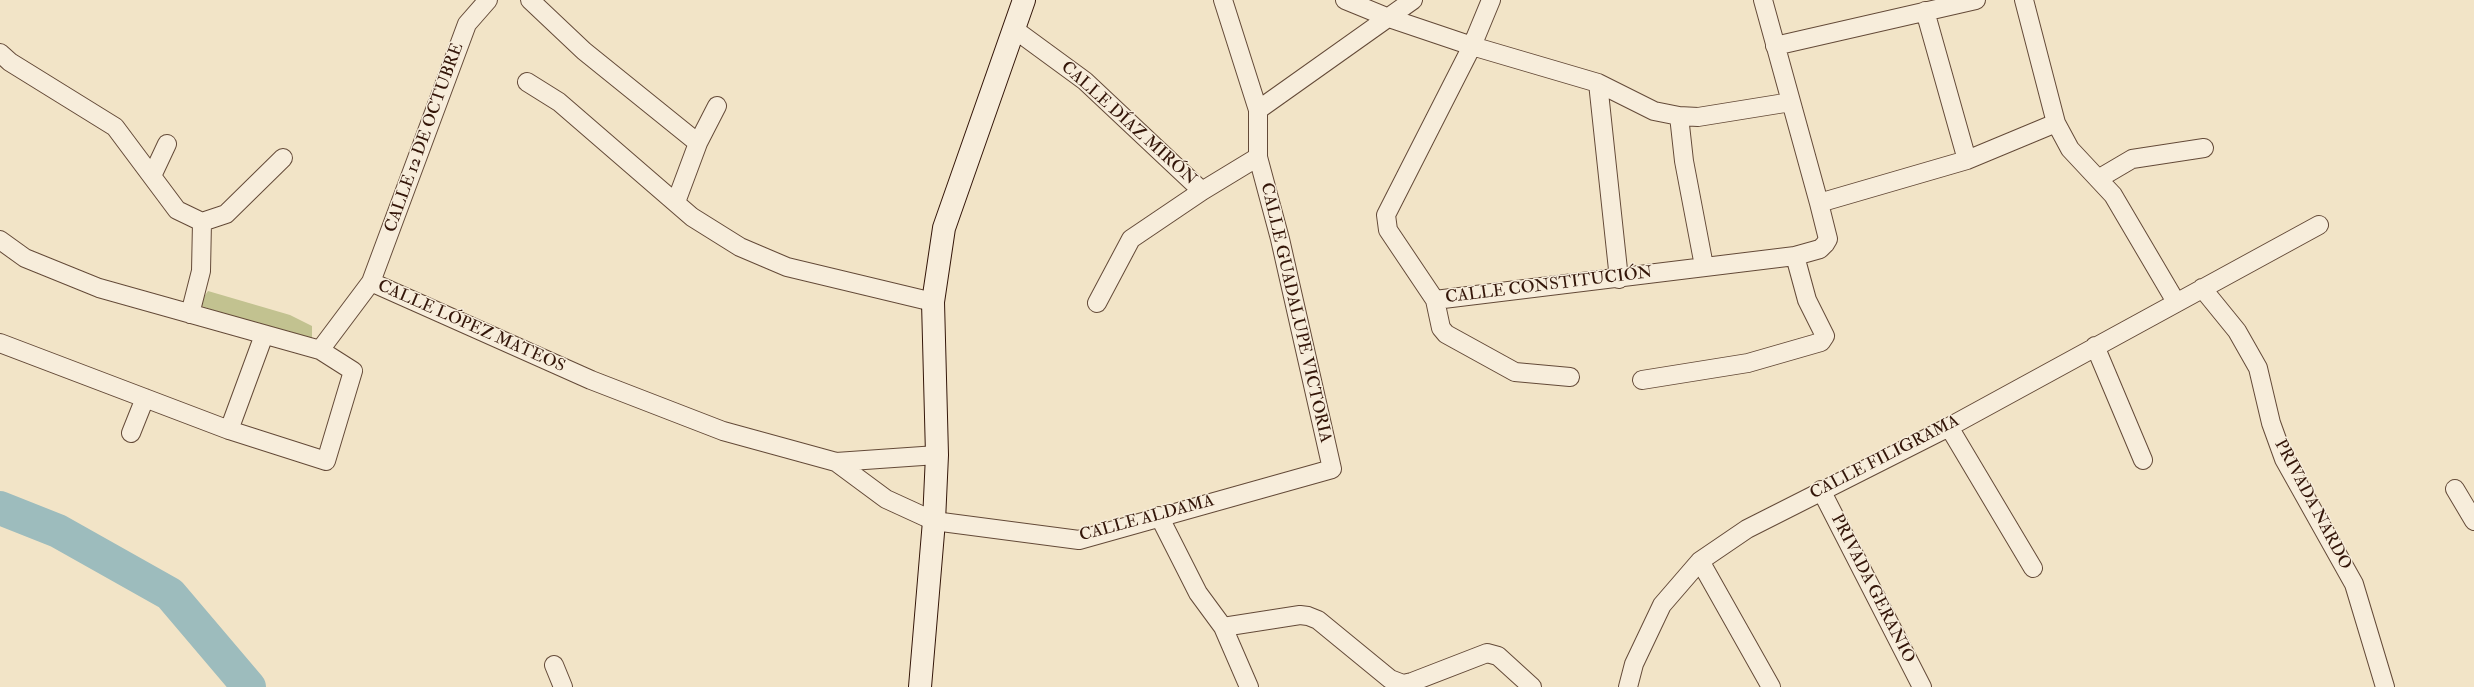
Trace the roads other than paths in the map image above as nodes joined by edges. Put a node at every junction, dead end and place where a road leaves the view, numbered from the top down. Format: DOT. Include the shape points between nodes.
graph roads {
  1 [pos="488,0"];
  2 [pos="530,0"];
  3 [pos="1024,0"];
  4 [pos="1223,0"];
  5 [pos="1345,0"];
  6 [pos="1413,0"];
  7 [pos="1491,0"];
  8 [pos="1763,0"];
  9 [pos="1976,0"];
  10 [pos="2024,0"];
  11 [pos="1925,11"];
  12 [pos="1389,18"];
  13 [pos="1014,29"];
  14 [pos="1472,46"];
  15 [pos="1775,46"];
  16 [pos="0,53"];
  17 [pos="527,82"];
  18 [pos="1598,82"];
  19 [pos="1791,102"];
  20 [pos="717,106"];
  21 [pos="1258,110"];
  22 [pos="1679,116"];
  23 [pos="2056,123"];
  24 [pos="698,143"];
  25 [pos="167,144"];
  26 [pos="2204,148"];
  27 [pos="1258,157"];
  28 [pos="283,158"];
  29 [pos="1967,160"];
  30 [pos="152,176"];
  31 [pos="2098,179"];
  32 [pos="1202,191"];
  33 [pos="676,202"];
  34 [pos="1819,203"];
  35 [pos="202,222"];
  36 [pos="2319,225"];
  37 [pos="0,240"];
  38 [pos="1796,256"];
  39 [pos="1704,266"];
  40 [pos="1619,279"];
  41 [pos="371,282"];
  42 [pos="2202,288"];
  43 [pos="1434,300"];
  44 [pos="933,302"];
  45 [pos="2176,302"];
  46 [pos="1097,303"];
  47 [pos="190,314"];
  48 [pos="264,334"];
  49 [pos="0,343"];
  50 [pos="2095,346"];
  51 [pos="320,350"];
  52 [pos="1570,377"];
  53 [pos="1642,380"];
  54 [pos="145,398"];
  55 [pos="1949,427"];
  56 [pos="230,430"];
  57 [pos="130,432"];
  58 [pos="937,455"];
  59 [pos="2144,460"];
  60 [pos="836,462"];
  61 [pos="1332,469"];
  62 [pos="2455,489"];
  63 [pos="1821,490"];
  64 [pos="1159,516"];
  65 [pos="934,521"];
  66 [pos="2474,521"];
  67 [pos="1700,560"];
  68 [pos="2033,568"];
  69 [pos="1223,627"];
  70 [pos="554,665"];
  71 [pos="563,687"];
  72 [pos="920,687"];
  73 [pos="1249,687"];
  74 [pos="1532,687"];
  75 [pos="1628,687"];
  76 [pos="1771,687"];
  77 [pos="1922,687"];
  78 [pos="2385,687"];
  1 -- 41 [label="street, CALLE 12 DE OCTUBRE" via="467,24"];
  2 -- 24 [label="street" via="584,51"];
  3 -- 13 [label="main road"];
  4 -- 21 [label="street"];
  5 -- 12 [label="street"];
  6 -- 12 [label="street"];
  7 -- 14 [label="street, CALLE CONSTITUCIÓN"];
  8 -- 15 [label="street"];
  9 -- 11 [label="street"];
  10 -- 23 [label="street"];
  11 -- 15 [label="street"];
  11 -- 29 [label="street"];
  12 -- 14 [label="street"];
  12 -- 21 [label="street"];
  13 -- 32 [label="street, CALLE DÍAZ MIRÓN" via="1085,81"];
  13 -- 44 [label="main road" via="944,228"];
  14 -- 18 [label="street"];
  14 -- 43 [label="street, CALLE CONSTITUCIÓN" via="1386,215 1392,240"];
  15 -- 19 [label="street"];
  16 -- 30 [label="street" via="10,62 115,127"];
  17 -- 33 [label="street" via="559,102"];
  18 -- 22 [label="street" via="1654,111"];
  18 -- 40 [label="street"];
  19 -- 22 [label="street" via="1698,117"];
  19 -- 34 [label="street"];
  20 -- 24 [label="street"];
  21 -- 27 [label="street, CALLE GUADALUPE VICTORIA"];
  22 -- 39 [label="street" via="1684,161"];
  23 -- 29 [label="street"];
  23 -- 31 [label="street" via="2070,149"];
  24 -- 33 [label="street"];
  25 -- 30 [label="street"];
  26 -- 31 [label="street" via="2132,159"];
  27 -- 32 [label="street, CALLE GUADALUPE VICTORIA"];
  27 -- 61 [label="street, CALLE GUADALUPE VICTORIA" via="1280,239"];
  28 -- 35 [label="street" via="226,214"];
  29 -- 34 [label="street"];
  30 -- 35 [label="street" via="177,210"];
  31 -- 45 [label="street" via="2113,195"];
  32 -- 46 [label="street, CALLE GUADALUPE VICTORIA" via="1132,239"];
  33 -- 44 [label="street" via="692,217 740,247 787,267"];
  34 -- 38 [label="street, CALLE CONSTITUCIÓN" via="1828,239 1820,249"];
  35 -- 47 [label="street" via="201,271"];
  36 -- 42 [label="street, CALLE FILIGRAMA"];
  37 -- 47 [label="street" via="25,258 99,288"];
  38 -- 39 [label="street, CALLE CONSTITUCIÓN"];
  38 -- 53 [label="street" via="1806,300 1825,336 1821,342 1748,363"];
  39 -- 40 [label="street, CALLE CONSTITUCIÓN"];
  40 -- 43 [label="street, CALLE CONSTITUCIÓN"];
  41 -- 51 [label="street, CALLE LÓPEZ MATEOS"];
  41 -- 60 [label="street, CALLE LÓPEZ MATEOS" via="591,380 723,431"];
  42 -- 45 [label="street, CALLE FILIGRAMA"];
  42 -- 78 [label="street, PRIVADA NARDO" via="2237,332 2258,368 2271,424 2284,459 2354,584"];
  43 -- 52 [label="street" via="1441,328 1450,337 1515,372"];
  44 -- 58 [label="main road"];
  45 -- 50 [label="street, CALLE FILIGRAMA"];
  47 -- 48 [label="street"];
  48 -- 51 [label="street"];
  48 -- 56 [label="street"];
  49 -- 54 [label="street"];
  50 -- 55 [label="street, CALLE FILIGRAMA"];
  50 -- 59 [label="street"];
  51 -- 56 [label="street" via="353,372 326,461"];
  54 -- 56 [label="street"];
  54 -- 57 [label="street"];
  55 -- 63 [label="street, CALLE FILIGRAMA"];
  55 -- 68 [label="street"];
  58 -- 60 [label="street, CALLE LÓPEZ MATEOS"];
  58 -- 65 [label="main road"];
  60 -- 65 [label="street, CALLE LÓPEZ MATEOS" via="886,499"];
  61 -- 64 [label="street, CALLE ALDAMA"];
  62 -- 66 [label="street"];
  63 -- 67 [label="street, CALLE FILIGRAMA" via="1746,529"];
  63 -- 77 [label="street, PRIVADA GERANIO"];
  64 -- 65 [label="street, CALLE ALDAMA" via="1079,540"];
  64 -- 69 [label="street" via="1198,593"];
  65 -- 72 [label="main road"];
  67 -- 75 [label="street, CALLE FILIGRAMA" via="1662,605 1634,664"];
  67 -- 76 [label="street"];
  69 -- 73 [label="street"];
  69 -- 74 [label="street" via="1300,615 1308,616 1318,620 1390,680 1403,684 1412,682 1487,653 1498,656"];
  70 -- 71 [label="street"];
}
